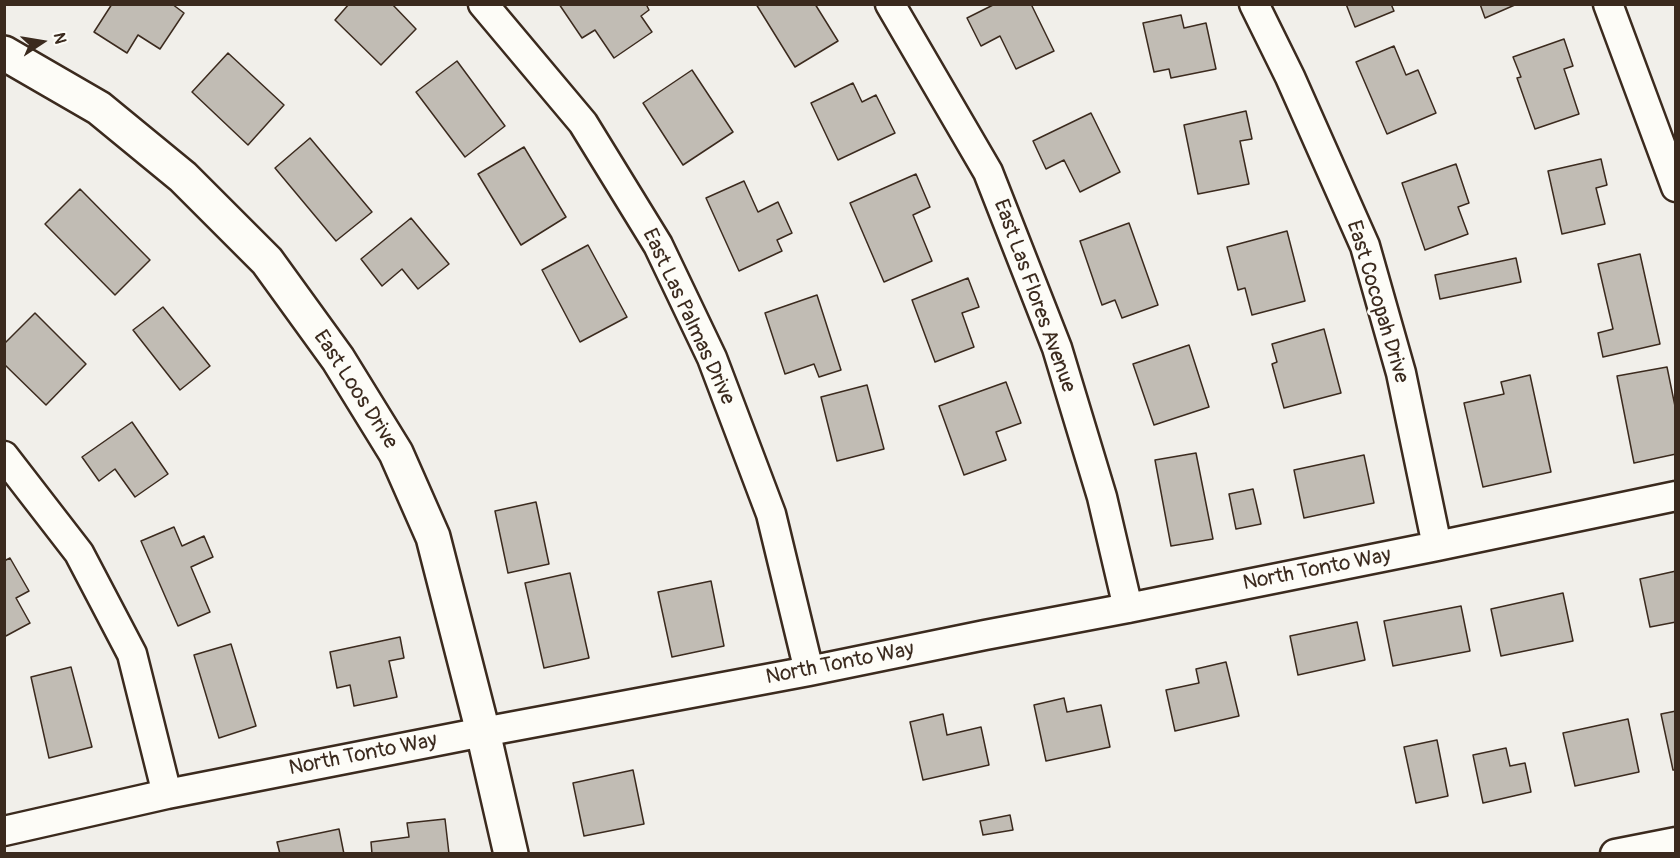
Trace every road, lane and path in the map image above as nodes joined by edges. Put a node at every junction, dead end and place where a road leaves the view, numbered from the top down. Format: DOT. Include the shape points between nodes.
graph roads {
  1 [pos="483,4"];
  2 [pos="890,4"];
  3 [pos="1254,4"];
  4 [pos="1608,4"];
  5 [pos="4,53"];
  6 [pos="1676,187"];
  7 [pos="4,456"];
  8 [pos="1676,496"];
  9 [pos="1437,546"];
  10 [pos="1128,608"];
  11 [pos="809,671"];
  12 [pos="483,732"];
  13 [pos="167,794"];
  14 [pos="4,831"];
  15 [pos="1676,842"];
  16 [pos="511,854"];
  17 [pos="1615,854"];
  1 -- 11 [label="street, East Las Palmas Drive" via="583,123 658,245 712,358 771,514"];
  2 -- 10 [label="street, East Las Flores Avenue" via="988,172 1057,348 1102,497"];
  3 -- 9 [label="street, East Cocopah Drive" via="1365,246 1401,373"];
  4 -- 6 [label="street"];
  5 -- 12 [label="street, East Loos Drive" via="99,108 183,177 267,261 338,359 396,453 432,537"];
  7 -- 13 [label="street" via="79,553 132,654"];
  8 -- 9 [label="street, North Tonto Way"];
  9 -- 10 [label="street, North Tonto Way"];
  10 -- 11 [label="street, North Tonto Way"];
  11 -- 12 [label="street, North Tonto Way"];
  12 -- 13 [label="street, North Tonto Way"];
  12 -- 16 [label="street, East Loos Drive"];
  13 -- 14 [label="street, North Tonto Way"];
  15 -- 17 [label="street"];
}
